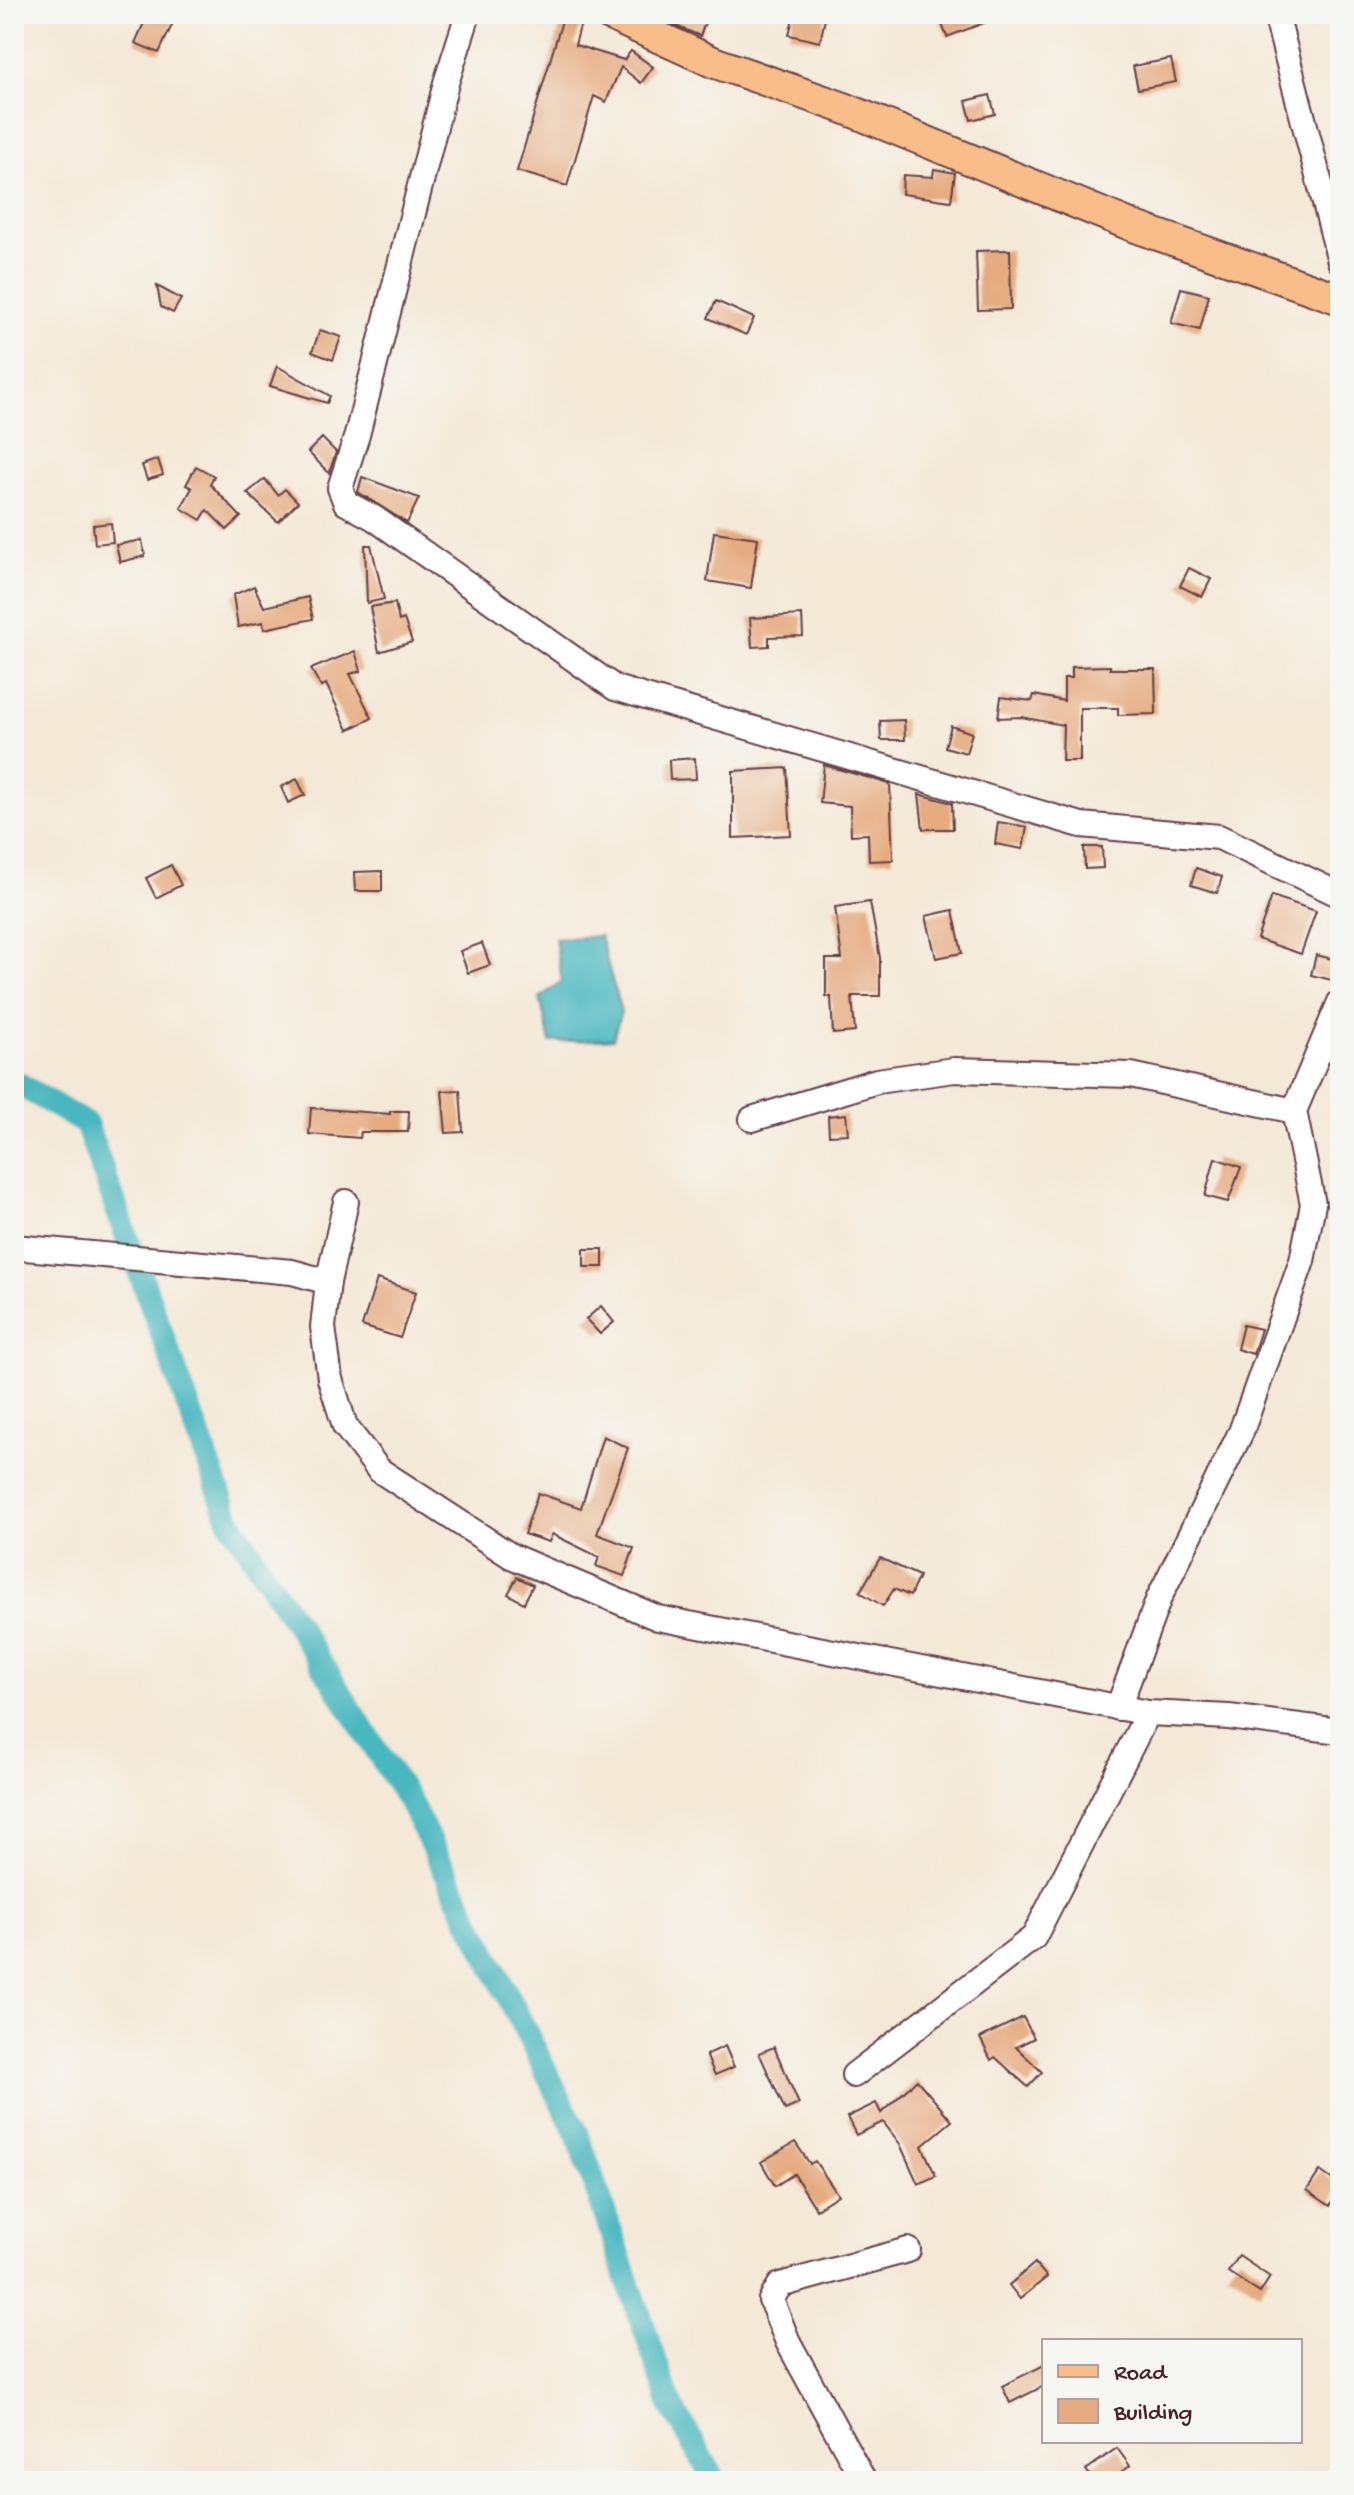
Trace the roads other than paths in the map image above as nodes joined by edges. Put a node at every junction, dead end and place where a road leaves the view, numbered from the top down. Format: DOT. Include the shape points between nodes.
graph roads {
  1 [pos="468,14"];
  2 [pos="608,14"];
  3 [pos="1276,14"];
  4 [pos="1340,261"];
  5 [pos="1340,299"];
  6 [pos="1340,895"];
  7 [pos="1340,1002"];
  8 [pos="1294,1111"];
  9 [pos="752,1119"];
  10 [pos="346,1202"];
  11 [pos="14,1247"];
  12 [pos="328,1282"];
  13 [pos="1118,1708"];
  14 [pos="1148,1713"];
  15 [pos="1340,1731"];
  16 [pos="854,2075"];
  17 [pos="908,2250"];
  18 [pos="864,2481"];
  1 -- 6 [label="street" via="340,488 346,503 615,688 1081,825 1219,837"];
  2 -- 5 [label="main road" via="713,62 844,108 1133,226"];
  3 -- 4 [label="street"];
  7 -- 8 [label="street"];
  8 -- 9 [label="street" via="1131,1075 954,1070 877,1081"];
  8 -- 13 [label="street" via="1313,1204 1302,1261 1241,1432 1159,1598"];
  10 -- 12 [label="street"];
  11 -- 12 [label="street" via="292,1272"];
  12 -- 13 [label="street" via="323,1327 330,1379 345,1426 379,1470 511,1556 658,1618"];
  13 -- 14 [label="street"];
  14 -- 15 [label="street"];
  14 -- 16 [label="street" via="1034,1937"];
  17 -- 18 [label="street" via="780,2285 771,2300 788,2342"];
}
